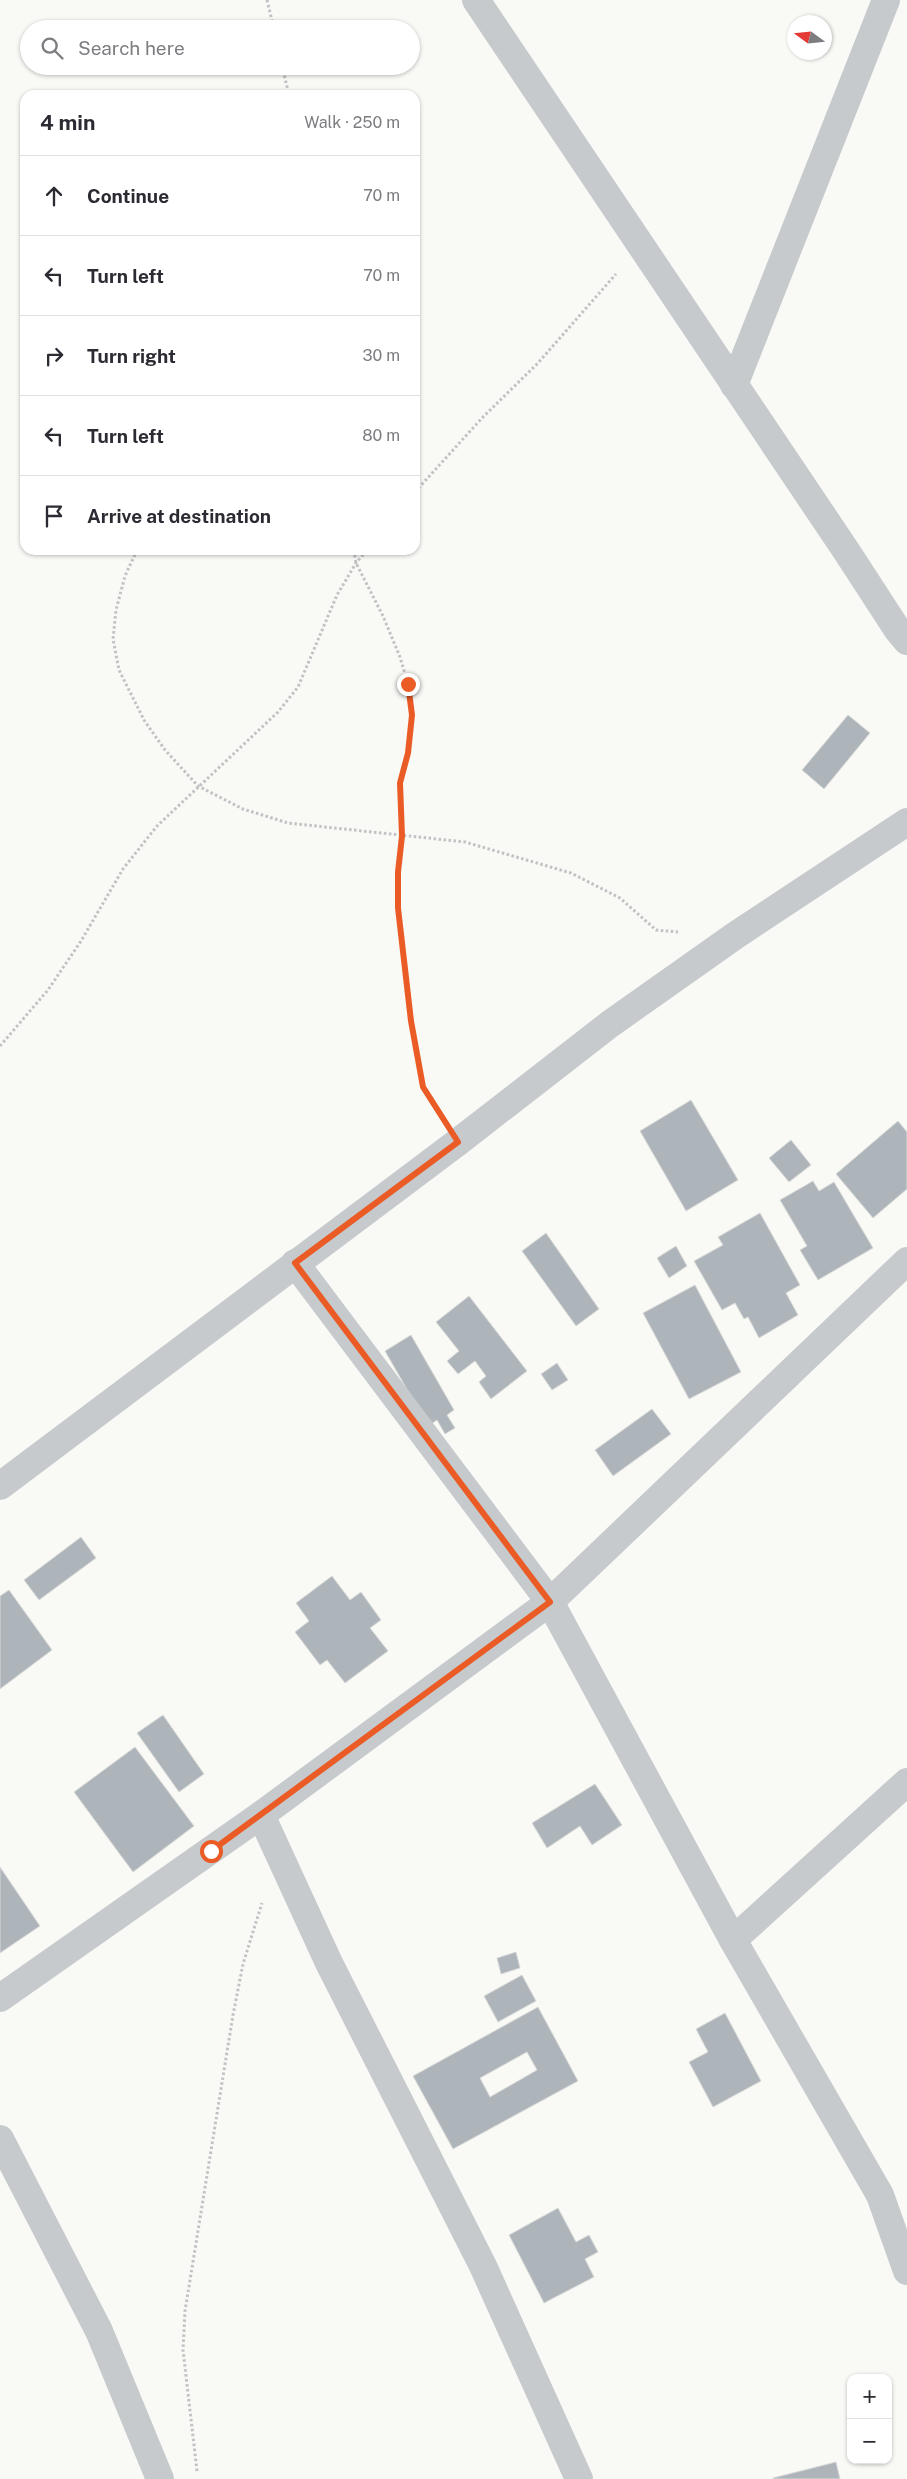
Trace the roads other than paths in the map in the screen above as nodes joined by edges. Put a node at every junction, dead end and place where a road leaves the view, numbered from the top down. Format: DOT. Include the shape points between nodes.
graph roads {
  1 [pos="476,0"];
  2 [pos="886,0"];
  3 [pos="734,384"];
  4 [pos="907,640"];
  5 [pos="907,822"];
  6 [pos="907,1261"];
  7 [pos="295,1263"];
  8 [pos="0,1486"];
  9 [pos="550,1602"];
  10 [pos="907,1782"];
  11 [pos="262,1815"];
  12 [pos="733,1940"];
  13 [pos="0,1998"];
  14 [pos="0,2139"];
  15 [pos="907,2271"];
  16 [pos="160,2479"];
  17 [pos="579,2479"];
  1 -- 3 [label="street"];
  2 -- 3 [label="street"];
  3 -- 4 [label="street"];
  5 -- 7 [label="street" via="736,935 610,1024"];
  6 -- 9 [label="street"];
  7 -- 8 [label="street"];
  7 -- 9 [label="street"];
  9 -- 11 [label="street"];
  9 -- 12 [label="street"];
  10 -- 12 [label="street"];
  11 -- 13 [label="street"];
  11 -- 17 [label="street" via="329,1963 483,2266"];
  12 -- 15 [label="street" via="880,2195"];
  14 -- 16 [label="street" via="99,2332"];
}
